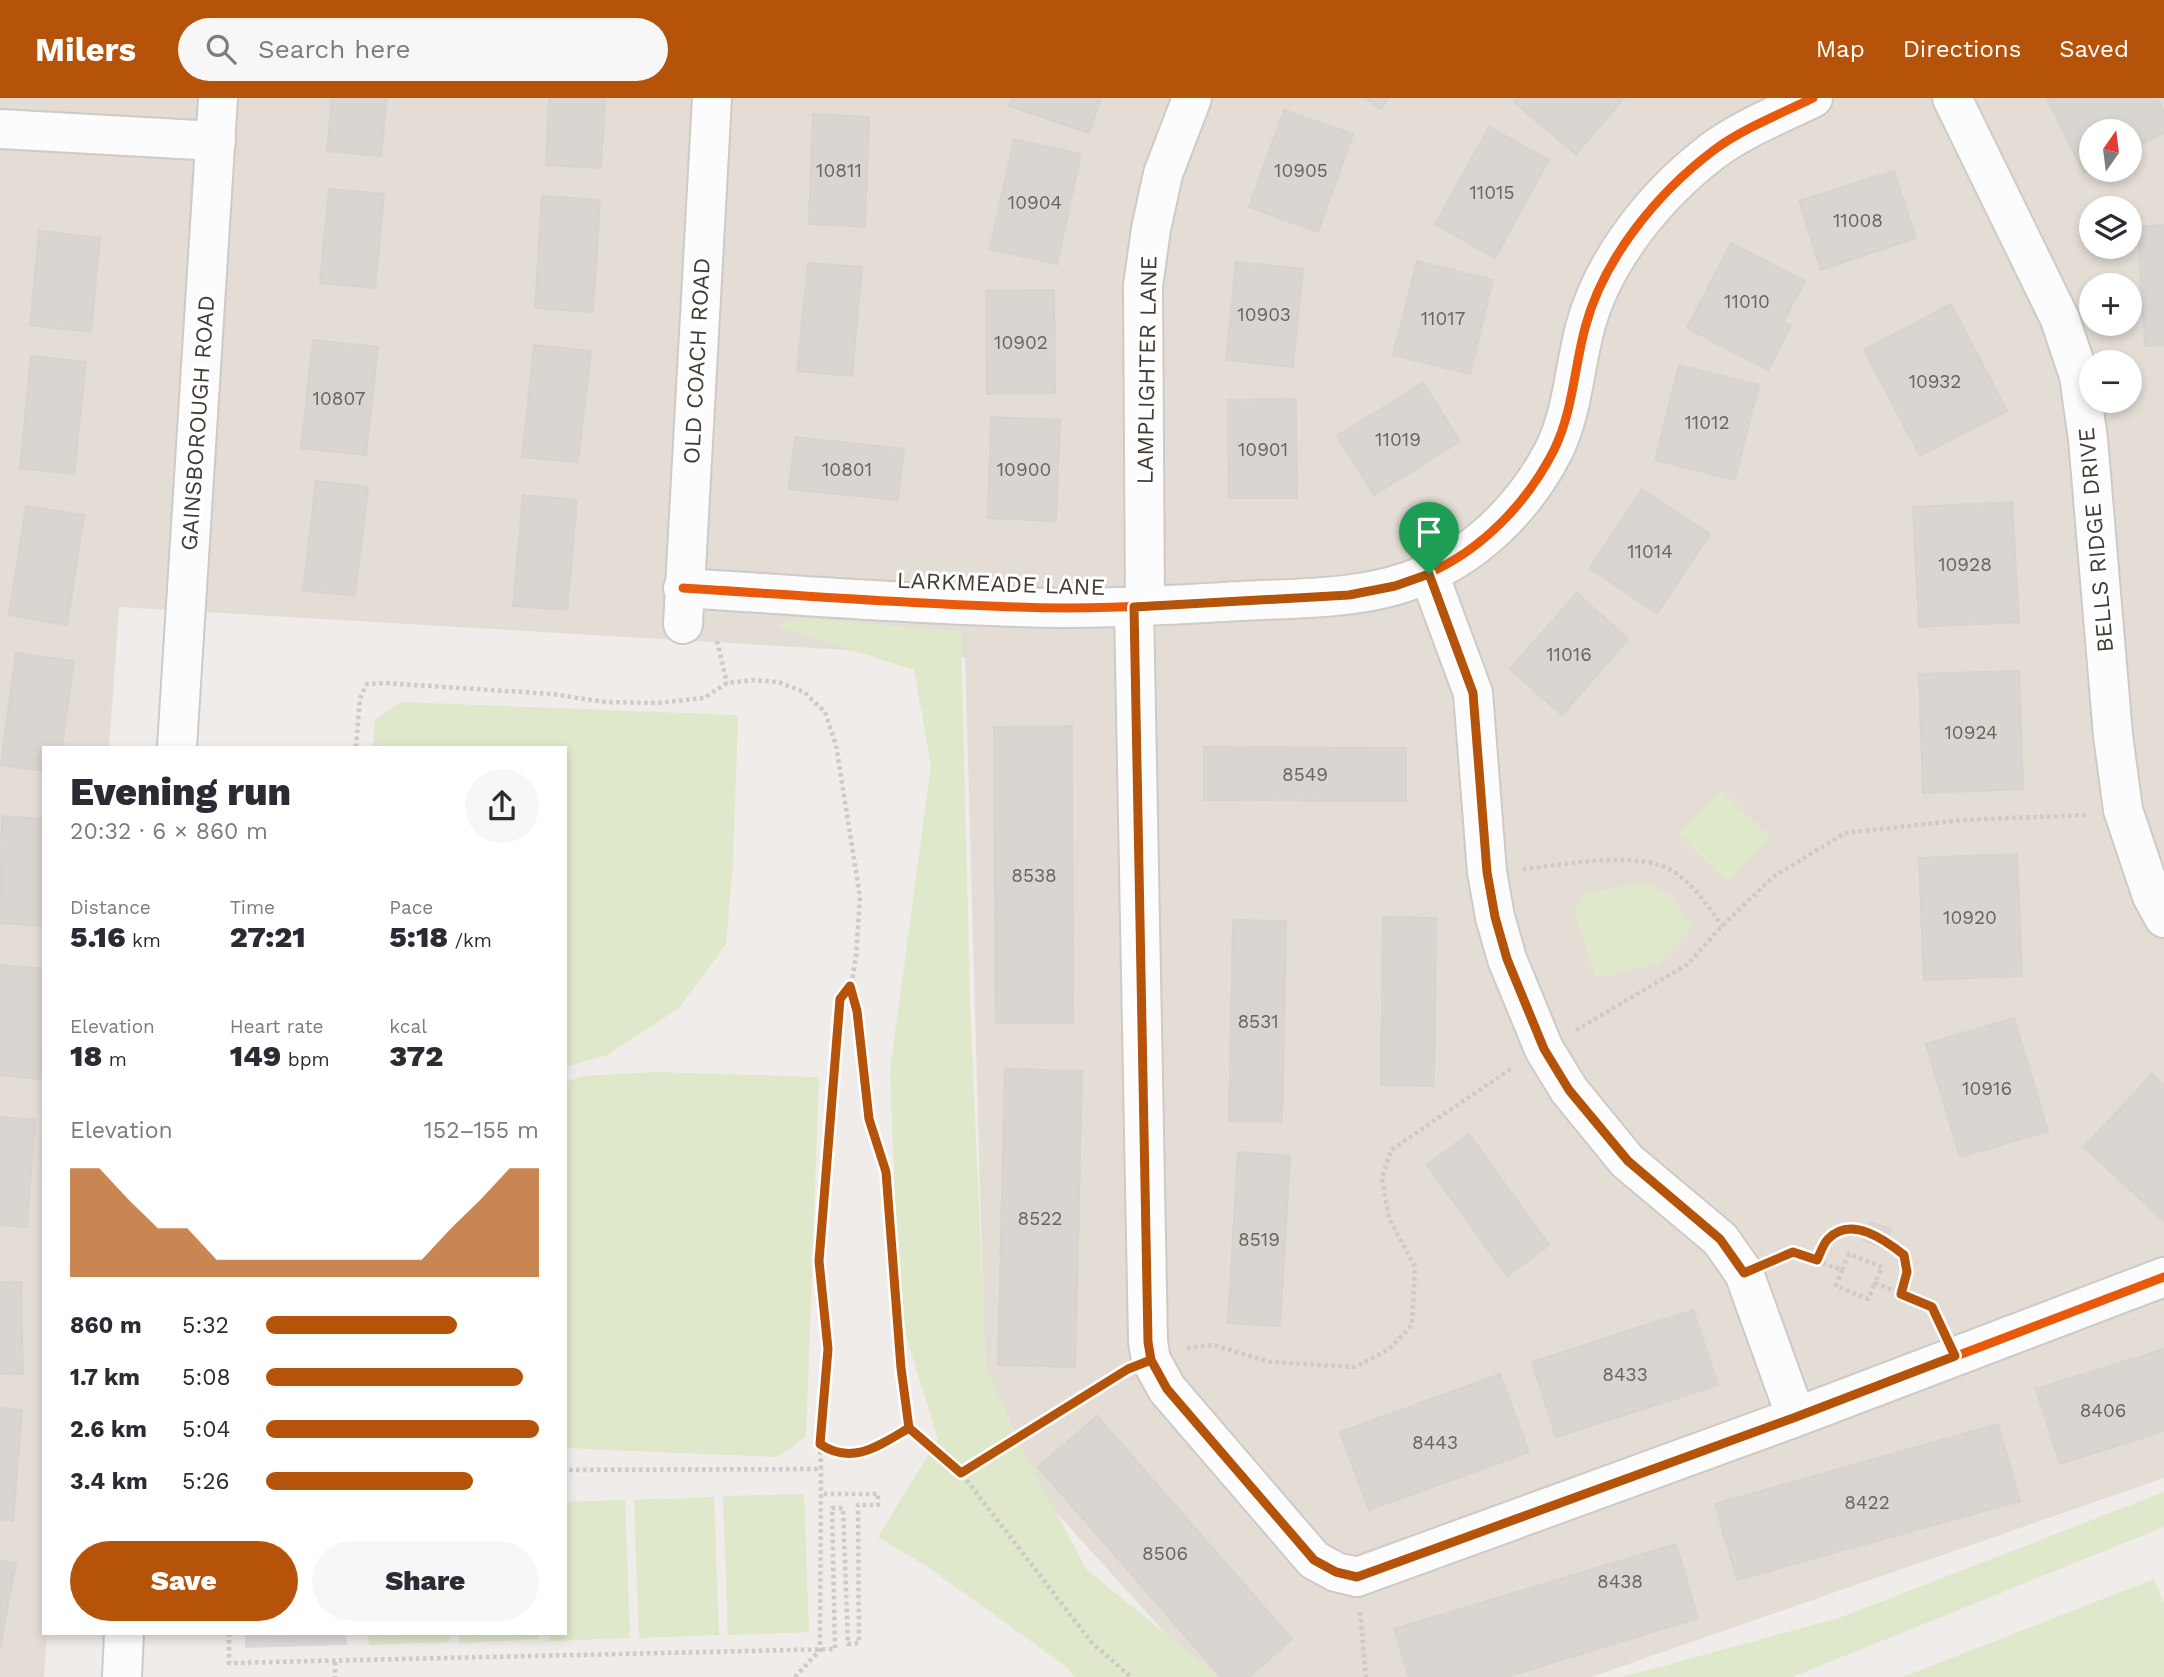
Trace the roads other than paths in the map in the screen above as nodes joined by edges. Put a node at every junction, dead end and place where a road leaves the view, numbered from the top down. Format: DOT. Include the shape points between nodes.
graph roads {
  1 [pos="218,98"];
  2 [pos="712,98"];
  3 [pos="1192,98"];
  4 [pos="1813,98"];
  5 [pos="1952,98"];
  6 [pos="0,128"];
  7 [pos="216,141"];
  8 [pos="1429,574"];
  9 [pos="683,606"];
  10 [pos="1140,607"];
  11 [pos="177,746"];
  12 [pos="2164,918"];
  13 [pos="2164,1277"];
  14 [pos="1796,1417"];
  15 [pos="124,1635"];
  16 [pos="122,1677"];
  1 -- 7 [label="street, GAINSBOROUGH ROAD"];
  2 -- 9 [label="street, OLD COACH ROAD"];
  3 -- 10 [label="street, LAMPLIGHTER LANE" via="1163,174 1143,286"];
  4 -- 8 [label="street, LARKMEADE LANE" via="1717,148 1679,179 1648,214 1599,290 1585,326 1567,419 1536,481 1476,546"];
  5 -- 12 [label="street, BELLS RIDGE DRIVE" via="2060,319 2078,376 2123,810"];
  6 -- 7 [label="street"];
  7 -- 11 [label="street, GAINSBOROUGH ROAD"];
  8 -- 10 [label="street, LARKMEADE LANE" via="1349,595"];
  8 -- 14 [label="street" via="1473,693 1487,872 1495,917 1544,1049 1569,1090 1628,1161 1720,1239 1744,1273"];
  9 -- 10 [label="street, LARKMEADE LANE"];
  10 -- 14 [label="street, LAMPLIGHTER LANE" via="1148,1342 1151,1360 1167,1389 1314,1560 1357,1577"];
  13 -- 14 [label="street"];
  15 -- 16 [label="street"];
}
